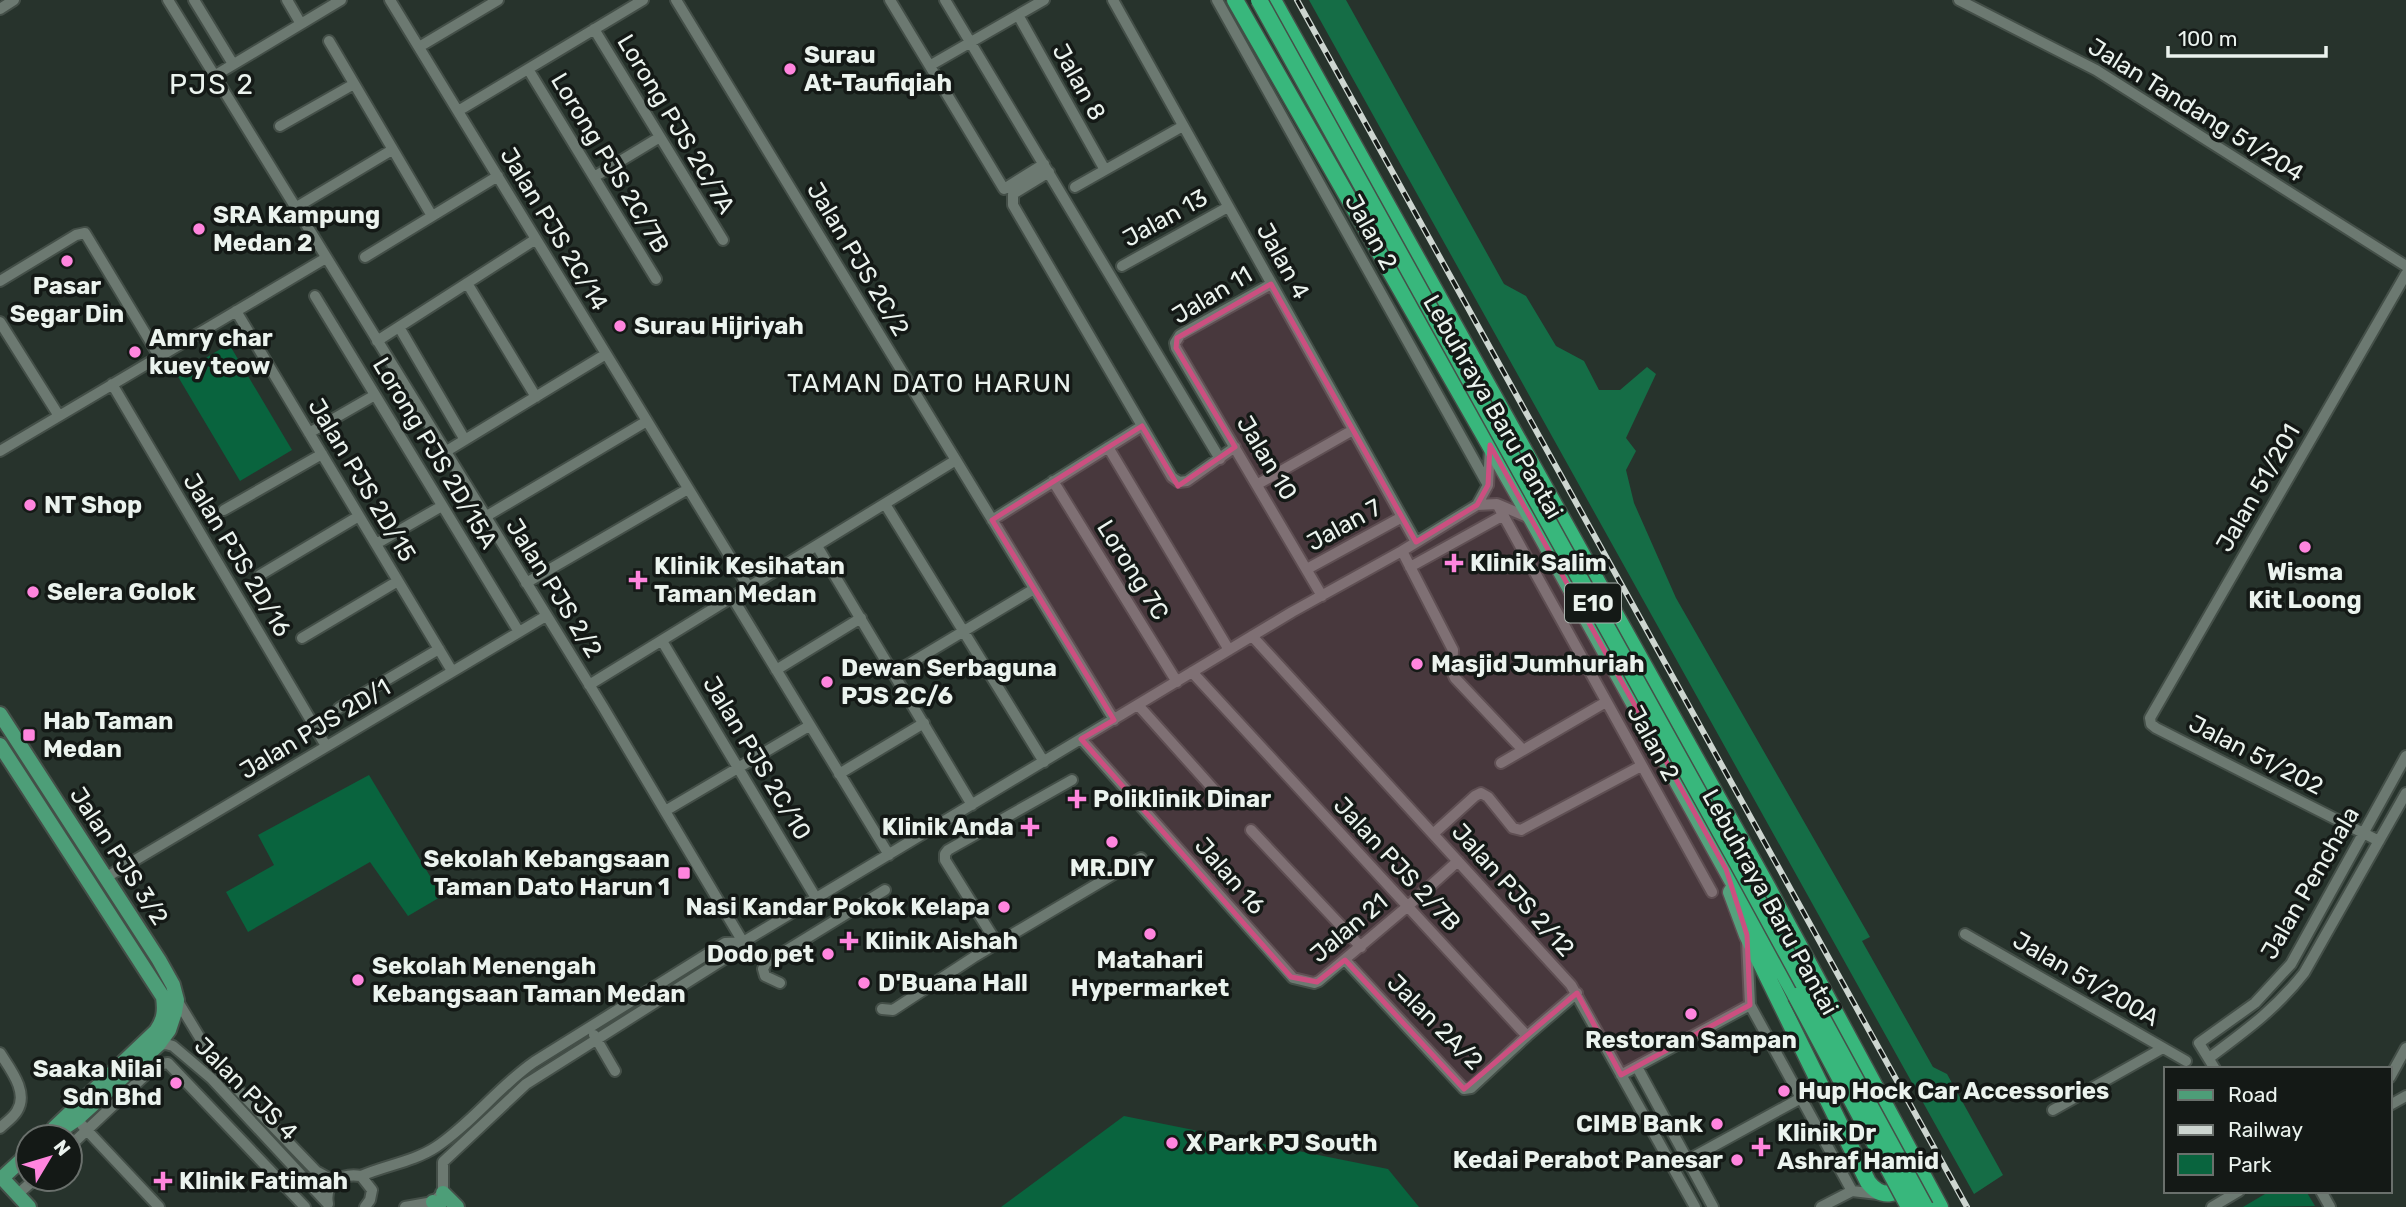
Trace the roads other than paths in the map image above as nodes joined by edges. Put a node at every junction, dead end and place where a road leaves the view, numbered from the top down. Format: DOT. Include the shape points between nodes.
graph roads {
  1 [pos="15,0"];
  2 [pos="168,0"];
  3 [pos="194,0"];
  4 [pos="287,0"];
  5 [pos="341,0"];
  6 [pos="390,0"];
  7 [pos="498,0"];
  8 [pos="643,0"];
  9 [pos="676,0"];
  10 [pos="890,0"];
  11 [pos="945,0"];
  12 [pos="1044,0"];
  13 [pos="1113,0"];
  14 [pos="1217,0"];
  15 [pos="1235,0"];
  16 [pos="1259,0"];
  17 [pos="1273,0"];
  18 [pos="1959,0"];
  19 [pos="0,9"];
  20 [pos="1017,15"];
  21 [pos="301,24"];
  22 [pos="594,29"];
  23 [pos="328,41"];
  24 [pos="970,42"];
  25 [pos="419,47"];
  26 [pos="233,64"];
  27 [pos="931,65"];
  28 [pos="528,69"];
  29 [pos="214,76"];
  30 [pos="354,84"];
  31 [pos="458,111"];
  32 [pos="279,126"];
  33 [pos="1183,126"];
  34 [pos="660,137"];
  35 [pos="392,150"];
  36 [pos="1047,168"];
  37 [pos="1105,170"];
  38 [pos="498,176"];
  39 [pos="594,177"];
  40 [pos="1075,187"];
  41 [pos="1228,207"];
  42 [pos="295,208"];
  43 [pos="432,216"];
  44 [pos="536,239"];
  45 [pos="723,240"];
  46 [pos="365,257"];
  47 [pos="326,258"];
  48 [pos="1122,265"];
  49 [pos="2406,266"];
  50 [pos="2406,274"];
  51 [pos="656,279"];
  52 [pos="0,281"];
  53 [pos="467,284"];
  54 [pos="1271,284"];
  55 [pos="315,296"];
  56 [pos="236,311"];
  57 [pos="0,322"];
  58 [pos="399,327"];
  59 [pos="377,341"];
  60 [pos="1175,343"];
  61 [pos="606,354"];
  62 [pos="159,356"];
  63 [pos="112,384"];
  64 [pos="375,395"];
  65 [pos="536,397"];
  66 [pos="59,416"];
  67 [pos="647,421"];
  68 [pos="1142,426"];
  69 [pos="1353,430"];
  70 [pos="309,433"];
  71 [pos="465,440"];
  72 [pos="1490,445"];
  73 [pos="1108,447"];
  74 [pos="1235,447"];
  75 [pos="0,451"];
  76 [pos="445,452"];
  77 [pos="322,454"];
  78 [pos="1220,459"];
  79 [pos="956,460"];
  80 [pos="1054,481"];
  81 [pos="1258,484"];
  82 [pos="1488,485"];
  83 [pos="688,489"];
  84 [pos="885,504"];
  85 [pos="1497,504"];
  86 [pos="1477,505"];
  87 [pos="442,506"];
  88 [pos="224,510"];
  89 [pos="359,516"];
  90 [pos="1502,516"];
  91 [pos="485,517"];
  92 [pos="1402,517"];
  93 [pos="1532,519"];
  94 [pos="992,520"];
  95 [pos="1416,542"];
  96 [pos="376,544"];
  97 [pos="817,545"];
  98 [pos="1402,551"];
  99 [pos="1410,567"];
  100 [pos="1307,569"];
  101 [pos="260,575"];
  102 [pos="398,581"];
  103 [pos="526,583"];
  104 [pos="749,587"];
  105 [pos="1034,589"];
  106 [pos="1322,596"];
  107 [pos="733,597"];
  108 [pos="546,615"];
  109 [pos="861,618"];
  110 [pos="519,632"];
  111 [pos="964,632"];
  112 [pos="1252,636"];
  113 [pos="302,638"];
  114 [pos="662,641"];
  115 [pos="439,649"];
  116 [pos="1229,650"];
  117 [pos="776,670"];
  118 [pos="452,671"];
  119 [pos="1192,672"];
  120 [pos="894,673"];
  121 [pos="1177,681"];
  122 [pos="589,685"];
  123 [pos="1606,702"];
  124 [pos="1138,705"];
  125 [pos="339,708"];
  126 [pos="0,714"];
  127 [pos="1114,720"];
  128 [pos="924,723"];
  129 [pos="2151,724"];
  130 [pos="809,726"];
  131 [pos="1081,739"];
  132 [pos="0,745"];
  133 [pos="326,746"];
  134 [pos="1523,750"];
  135 [pos="2406,756"];
  136 [pos="1044,762"];
  137 [pos="1501,762"];
  138 [pos="1641,765"];
  139 [pos="738,768"];
  140 [pos="839,774"];
  141 [pos="1072,780"];
  142 [pos="2406,793"];
  143 [pos="1224,801"];
  144 [pos="972,805"];
  145 [pos="665,811"];
  146 [pos="1251,830"];
  147 [pos="2364,833"];
  148 [pos="1433,834"];
  149 [pos="2379,841"];
  150 [pos="889,855"];
  151 [pos="1141,858"];
  152 [pos="1458,860"];
  153 [pos="1726,869"];
  154 [pos="105,878"];
  155 [pos="885,890"];
  156 [pos="1712,892"];
  157 [pos="817,898"];
  158 [pos="1408,906"];
  159 [pos="1965,934"];
  160 [pos="1746,935"];
  161 [pos="743,942"];
  162 [pos="998,945"];
  163 [pos="1361,947"];
  164 [pos="1345,960"];
  165 [pos="1291,977"];
  166 [pos="780,984"];
  167 [pos="1577,993"];
  168 [pos="177,1000"];
  169 [pos="1750,1005"];
  170 [pos="887,1009"];
  171 [pos="165,1021"];
  172 [pos="589,1027"];
  173 [pos="1527,1036"];
  174 [pos="596,1039"];
  175 [pos="158,1045"];
  176 [pos="2163,1048"];
  177 [pos="2406,1048"];
  178 [pos="2204,1050"];
  179 [pos="0,1053"];
  180 [pos="2185,1065"];
  181 [pos="1637,1067"];
  182 [pos="2214,1067"];
  183 [pos="615,1072"];
  184 [pos="2392,1073"];
  185 [pos="1621,1075"];
  186 [pos="1801,1098"];
  187 [pos="2053,1110"];
  188 [pos="58,1123"];
  189 [pos="83,1123"];
  190 [pos="83,1123"];
  191 [pos="84,1126"];
  192 [pos="0,1128"];
  193 [pos="1911,1152"];
  194 [pos="1688,1160"];
  195 [pos="14,1167"];
  196 [pos="361,1176"];
  197 [pos="1,1179"];
  198 [pos="334,1181"];
  199 [pos="1852,1191"];
  200 [pos="2236,1193"];
  201 [pos="1878,1194"];
  202 [pos="18,1195"];
  203 [pos="438,1201"];
  204 [pos="329,1206"];
  205 [pos="29,1207"];
  206 [pos="159,1207"];
  207 [pos="305,1207"];
  208 [pos="365,1207"];
  209 [pos="405,1207"];
  210 [pos="457,1207"];
  211 [pos="1695,1207"];
  212 [pos="1713,1207"];
  213 [pos="1821,1207"];
  214 [pos="1909,1207"];
  215 [pos="1925,1207"];
  216 [pos="1940,1207"];
  217 [pos="2213,1207"];
  1 -- 19 [label="street"];
  2 -- 29 [label="street, Jalan PJS 2/2"];
  3 -- 26 [label="street"];
  4 -- 21 [label="street"];
  5 -- 21 [label="street"];
  6 -- 25 [label="street, Jalan PJS 2C/14"];
  7 -- 25 [label="street"];
  8 -- 22 [label="street"];
  9 -- 79 [label="street, Jalan PJS 2C/2"];
  10 -- 27 [label="street"];
  11 -- 24 [label="street"];
  12 -- 20 [label="street"];
  13 -- 33 [label="street, Jalan 4"];
  14 -- 82 [label="street, Jalan 2"];
  15 -- 72 [label="highway, Lebuhraya Baru Pantai / E10"];
  16 -- 215 [label="highway, Lebuhraya Baru Pantai / E10, bridge"];
  17 -- 193 [label="highway"];
  18 -- 49 [label="street, Jalan Tandang 51/204" via="2096,70"];
  20 -- 24 [label="street"];
  20 -- 37 [label="street, Jalan 8"];
  21 -- 26 [label="street"];
  22 -- 28 [label="street"];
  22 -- 34 [label="street, Lorong PJS 2C/7A"];
  23 -- 30 [label="street"];
  24 -- 27 [label="street"];
  24 -- 36 [label="street"];
  25 -- 31 [label="street, Jalan PJS 2C/14"];
  26 -- 29 [label="street"];
  27 -- 36 [label="street" via="1004,189"];
  28 -- 31 [label="street"];
  28 -- 39 [label="street, Lorong PJS 2C/7B"];
  29 -- 42 [label="street, Jalan PJS 2/2"];
  30 -- 32 [label="street"];
  30 -- 35 [label="street"];
  31 -- 38 [label="street, Jalan PJS 2C/14"];
  33 -- 37 [label="street"];
  33 -- 41 [label="street, Jalan 4"];
  34 -- 39 [label="street"];
  34 -- 45 [label="street, Lorong PJS 2C/7A"];
  35 -- 42 [label="street"];
  35 -- 43 [label="street"];
  36 -- 68 [label="street" via="1013,194 1013,205"];
  36 -- 78 [label="street"];
  37 -- 40 [label="street"];
  38 -- 43 [label="street"];
  38 -- 44 [label="street, Jalan PJS 2C/14"];
  39 -- 51 [label="street, Lorong PJS 2C/7B"];
  41 -- 48 [label="street, Jalan 13"];
  41 -- 54 [label="street, Jalan 4"];
  42 -- 47 [label="street, Jalan PJS 2/2"];
  43 -- 46 [label="street"];
  44 -- 53 [label="street"];
  44 -- 61 [label="street, Jalan PJS 2C/14"];
  47 -- 56 [label="street"];
  47 -- 59 [label="street, Jalan PJS 2/2"];
  50 -- 129 [label="street, Jalan 51/201" via="2154,710"];
  52 -- 62 [label="street" via="85,233"];
  53 -- 58 [label="street"];
  53 -- 65 [label="street"];
  54 -- 60 [label="street, Jalan 11" via="1180,335"];
  54 -- 69 [label="street, Jalan 4"];
  55 -- 64 [label="street, Lorong PJS 2D/15A"];
  56 -- 62 [label="street"];
  56 -- 70 [label="street, Jalan PJS 2D/15"];
  57 -- 66 [label="street"];
  58 -- 59 [label="street"];
  58 -- 71 [label="street"];
  59 -- 76 [label="street, Jalan PJS 2/2"];
  60 -- 74 [label="street, Jalan 10"];
  61 -- 65 [label="street"];
  61 -- 67 [label="street, Jalan PJS 2C/14"];
  62 -- 63 [label="street"];
  63 -- 66 [label="street"];
  63 -- 133 [label="street, Jalan PJS 2D/16"];
  64 -- 70 [label="street"];
  64 -- 87 [label="street, Lorong PJS 2D/15A"];
  65 -- 71 [label="street"];
  66 -- 75 [label="street"];
  67 -- 83 [label="street, Jalan PJS 2C/14"];
  67 -- 91 [label="street"];
  68 -- 73 [label="street"];
  68 -- 78 [label="street" via="1179,482"];
  69 -- 81 [label="street"];
  69 -- 92 [label="street, Jalan 4"];
  70 -- 77 [label="street, Jalan PJS 2D/15"];
  71 -- 76 [label="street"];
  72 -- 82 [label="street"];
  72 -- 93 [label="highway, Lebuhraya Baru Pantai / E10"];
  73 -- 80 [label="street"];
  73 -- 116 [label="street"];
  74 -- 78 [label="street"];
  74 -- 81 [label="street, Jalan 10"];
  76 -- 91 [label="street, Jalan PJS 2/2"];
  77 -- 88 [label="street"];
  77 -- 89 [label="street, Jalan PJS 2D/15"];
  79 -- 84 [label="street"];
  79 -- 94 [label="street, Jalan PJS 2C/2"];
  80 -- 94 [label="street"];
  80 -- 121 [label="street, Lorong 7C"];
  81 -- 100 [label="street, Jalan 10"];
  82 -- 86 [label="street"];
  83 -- 103 [label="street"];
  83 -- 104 [label="street, Jalan PJS 2C/14"];
  84 -- 97 [label="street"];
  84 -- 111 [label="street"];
  85 -- 86 [label="street"];
  85 -- 90 [label="street, Jalan 2"];
  85 -- 93 [label="street"];
  86 -- 95 [label="street"];
  87 -- 96 [label="street"];
  87 -- 110 [label="street, Lorong PJS 2D/15A"];
  89 -- 96 [label="street, Jalan PJS 2D/15"];
  89 -- 101 [label="street"];
  90 -- 99 [label="street"];
  90 -- 123 [label="street, Jalan 2"];
  91 -- 103 [label="street, Jalan PJS 2/2"];
  92 -- 95 [label="street, Jalan 4"];
  92 -- 100 [label="street, Jalan 7"];
  93 -- 153 [label="highway, Lebuhraya Baru Pantai / E10"];
  94 -- 105 [label="street, Jalan PJS 2C/2"];
  95 -- 98 [label="street"];
  96 -- 102 [label="street, Jalan PJS 2D/15"];
  97 -- 104 [label="street"];
  97 -- 109 [label="street"];
  98 -- 99 [label="street"];
  98 -- 106 [label="street"];
  99 -- 134 [label="street" via="1453,650 1455,678"];
  100 -- 106 [label="street, Jalan 10"];
  102 -- 113 [label="street"];
  102 -- 115 [label="street, Jalan PJS 2D/15"];
  103 -- 108 [label="street, Jalan PJS 2/2"];
  104 -- 107 [label="street"];
  105 -- 111 [label="street"];
  105 -- 127 [label="street, Jalan PJS 2C/2"];
  106 -- 112 [label="street"];
  107 -- 114 [label="street"];
  107 -- 117 [label="street"];
  108 -- 110 [label="street, Jalan PJS 2D/1"];
  108 -- 122 [label="street, Jalan PJS 2/2"];
  109 -- 117 [label="street"];
  109 -- 120 [label="street"];
  110 -- 118 [label="street, Jalan PJS 2D/1"];
  111 -- 120 [label="street"];
  111 -- 136 [label="street"];
  112 -- 116 [label="street"];
  112 -- 148 [label="street, Jalan PJS 2/12"];
  114 -- 122 [label="street"];
  114 -- 139 [label="street, Jalan PJS 2C/10"];
  115 -- 118 [label="street, Jalan PJS 2D/15"];
  115 -- 125 [label="street"];
  116 -- 119 [label="street"];
  117 -- 130 [label="street"];
  118 -- 133 [label="street, Jalan PJS 2D/1"];
  119 -- 121 [label="street"];
  119 -- 158 [label="street, Jalan PJS 2/7B"];
  120 -- 128 [label="street"];
  121 -- 124 [label="street"];
  122 -- 145 [label="street, Jalan PJS 2/2"];
  123 -- 134 [label="street"];
  123 -- 138 [label="street, Jalan 2"];
  124 -- 127 [label="street"];
  124 -- 143 [label="street"];
  126 -- 154 [label="main road, Jalan PJS 3/2"];
  127 -- 131 [label="street"];
  128 -- 140 [label="street"];
  128 -- 144 [label="street"];
  129 -- 147 [label="street, Jalan 51/202"];
  130 -- 139 [label="street"];
  130 -- 140 [label="street"];
  131 -- 136 [label="street"];
  131 -- 165 [label="street, Jalan 16"];
  132 -- 171 [label="main road, Jalan PJS 3/2" via="163,997"];
  133 -- 154 [label="street, Jalan PJS 2D/1"];
  134 -- 137 [label="street"];
  135 -- 147 [label="street, Jalan Penchala"];
  136 -- 144 [label="street"];
  138 -- 148 [label="street" via="1521,830 1513,828 1481,793"];
  138 -- 156 [label="street, Jalan 2"];
  139 -- 145 [label="street"];
  139 -- 157 [label="street, Jalan PJS 2C/10"];
  140 -- 150 [label="street"];
  141 -- 162 [label="street" via="945,854"];
  142 -- 149 [label="street, Jalan Penchala"];
  144 -- 150 [label="street"];
  145 -- 161 [label="street, Jalan PJS 2/2"];
  146 -- 163 [label="street"];
  147 -- 149 [label="street, Jalan 51/202"];
  147 -- 178 [label="street, Jalan Penchala" via="2291,964"];
  148 -- 152 [label="street, Jalan PJS 2/12"];
  149 -- 178 [label="street, Jalan Penchala" via="2287,995 2265,1017"];
  150 -- 157 [label="street"];
  151 -- 162 [label="street"];
  152 -- 158 [label="street, Jalan 21"];
  152 -- 167 [label="street, Jalan PJS 2/12"];
  153 -- 160 [label="highway"];
  153 -- 214 [label="highway, Lebuhraya Baru Pantai / E10, bridge"];
  154 -- 168 [label="main road, Jalan PJS 3/2" via="159,960"];
  155 -- 166 [label="street" via="766,963 765,976"];
  157 -- 161 [label="street"];
  158 -- 163 [label="street, Jalan 21"];
  158 -- 173 [label="street, Jalan PJS 2/7B"];
  159 -- 176 [label="street, Jalan 51/200A"];
  160 -- 169 [label="street"];
  160 -- 201 [label="highway"];
  161 -- 172 [label="street" via="725,943"];
  161 -- 174 [label="street" via="732,954"];
  162 -- 170 [label="street"];
  163 -- 164 [label="street, Jalan 21"];
  164 -- 165 [label="street, Jalan 21" via="1317,982"];
  164 -- 173 [label="street, Jalan 2A/2" via="1465,1088 1471,1088"];
  167 -- 173 [label="street"];
  167 -- 185 [label="street, Jalan PJS 2/12"];
  168 -- 171 [label="main road" via="175,1012"];
  168 -- 198 [label="street, Jalan PJS 4" via="220,1071 316,1171"];
  169 -- 181 [label="street"];
  169 -- 186 [label="street"];
  171 -- 175 [label="main road"];
  171 -- 188 [label="main road"];
  172 -- 174 [label="street"];
  172 -- 196 [label="street" via="517,1074 435,1148"];
  174 -- 183 [label="street"];
  174 -- 203 [label="street" via="526,1084 453,1151 443,1162"];
  175 -- 189 [label="main road"];
  175 -- 204 [label="street, Jalan PJS 4" via="173,1046 212,1079"];
  176 -- 180 [label="street, Jalan 51/200A"];
  176 -- 187 [label="street"];
  177 -- 184 [label="street"];
  178 -- 180 [label="street, Jalan Penchala"];
  178 -- 182 [label="street"];
  179 -- 192 [label="street" via="19,1084 20,1105"];
  181 -- 185 [label="street"];
  181 -- 194 [label="street"];
  185 -- 211 [label="street, Jalan PJS 2/12"];
  186 -- 194 [label="street"];
  186 -- 199 [label="street"];
  190 -- 207 [label="street" via="156,1065 168,1063"];
  191 -- 206 [label="street"];
  193 -- 201 [label="highway" via="1914,1168 1908,1185 1893,1194"];
  193 -- 216 [label="highway"];
  194 -- 212 [label="street"];
  195 -- 197 [label="main road"];
  196 -- 198 [label="street"];
  196 -- 208 [label="street" via="372,1190"];
  197 -- 202 [label="main road"];
  198 -- 204 [label="street" via="328,1190"];
  199 -- 201 [label="street"];
  199 -- 213 [label="street"];
  200 -- 217 [label="street"];
  202 -- 205 [label="main road"];
  203 -- 209 [label="street"];
  203 -- 210 [label="main road"];
}
